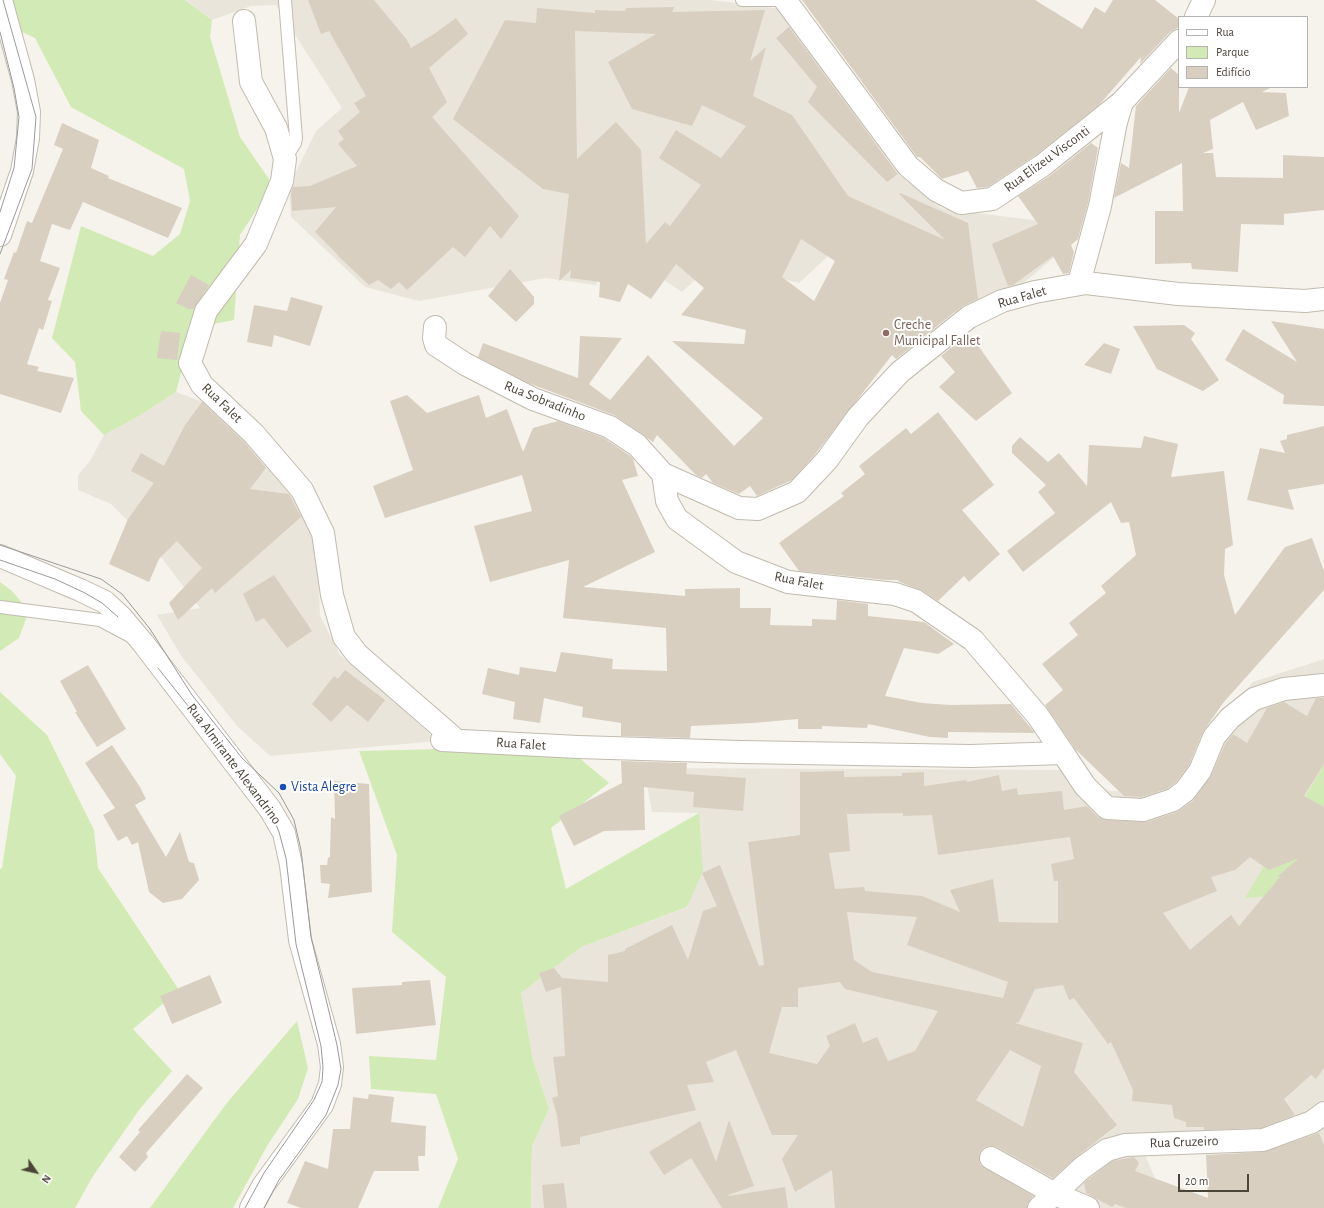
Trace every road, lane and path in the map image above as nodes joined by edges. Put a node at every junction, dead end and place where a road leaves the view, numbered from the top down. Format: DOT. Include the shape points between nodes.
graph roads {
  1 [pos="285,0"];
  2 [pos="742,0"];
  3 [pos="785,0"];
  4 [pos="1204,0"];
  5 [pos="3,9"];
  6 [pos="1196,16"];
  7 [pos="244,21"];
  8 [pos="1178,42"];
  9 [pos="1122,102"];
  10 [pos="285,159"];
  11 [pos="0,235"];
  12 [pos="1079,283"];
  13 [pos="1324,299"];
  14 [pos="435,327"];
  15 [pos="663,474"];
  16 [pos="0,556"];
  17 [pos="0,607"];
  18 [pos="143,643"];
  19 [pos="1324,685"];
  20 [pos="1063,753"];
  21 [pos="1324,1113"];
  22 [pos="991,1158"];
  23 [pos="1047,1201"];
  24 [pos="251,1208"];
  25 [pos="1088,1208"];
  1 -- 10 [label="lane" via="296,138"];
  2 -- 3 [label="lane"];
  3 -- 9 [label="street, Rua Elizeu Visconti" via="908,166 936,190 961,203 992,199 1043,165"];
  4 -- 6 [label="street"];
  5 -- 11 [label="street" via="29,112 28,138 22,171"];
  7 -- 10 [label="street, Rua Falet" via="251,82 276,128"];
  8 -- 9 [label="street, Rua Elizeu Visconti"];
  9 -- 12 [label="street" via="1100,206"];
  10 -- 20 [label="street, Rua Falet" via="282,181 256,244 206,311 190,363 202,385 254,434 306,496 323,534 332,596 344,637 357,654 449,740 741,752 971,756"];
  12 -- 13 [label="street, Rua Falet" via="1178,294 1305,301"];
  12 -- 15 [label="street, Rua Falet" via="1002,301 969,317 900,372 858,417 827,460 797,492 758,509 739,508"];
  14 -- 15 [label="street, Rua Sobradinho" via="436,344 465,364 533,399 610,427 637,445"];
  15 -- 20 [label="street, Rua Falet" via="667,501 677,519 736,562 788,582 895,594 923,605 974,640 1038,716"];
  16 -- 18 [label="street, Rua Almirante Alexandrino" via="105,602"];
  17 -- 18 [label="lane" via="100,620"];
  18 -- 24 [label="street, Rua Almirante Alexandrino" via="270,809 284,833 291,865 300,940 329,1044 330,1084 322,1105 263,1186"];
  19 -- 20 [label="street" via="1284,689 1254,699 1230,718 1214,737 1200,771 1185,791 1173,800 1142,810 1107,808 1085,786"];
  21 -- 23 [label="street, Rua Cruzeiro" via="1312,1122 1263,1140 1125,1145 1107,1150 1082,1168"];
  22 -- 23 [label="street"];
  23 -- 25 [label="street"];
}
